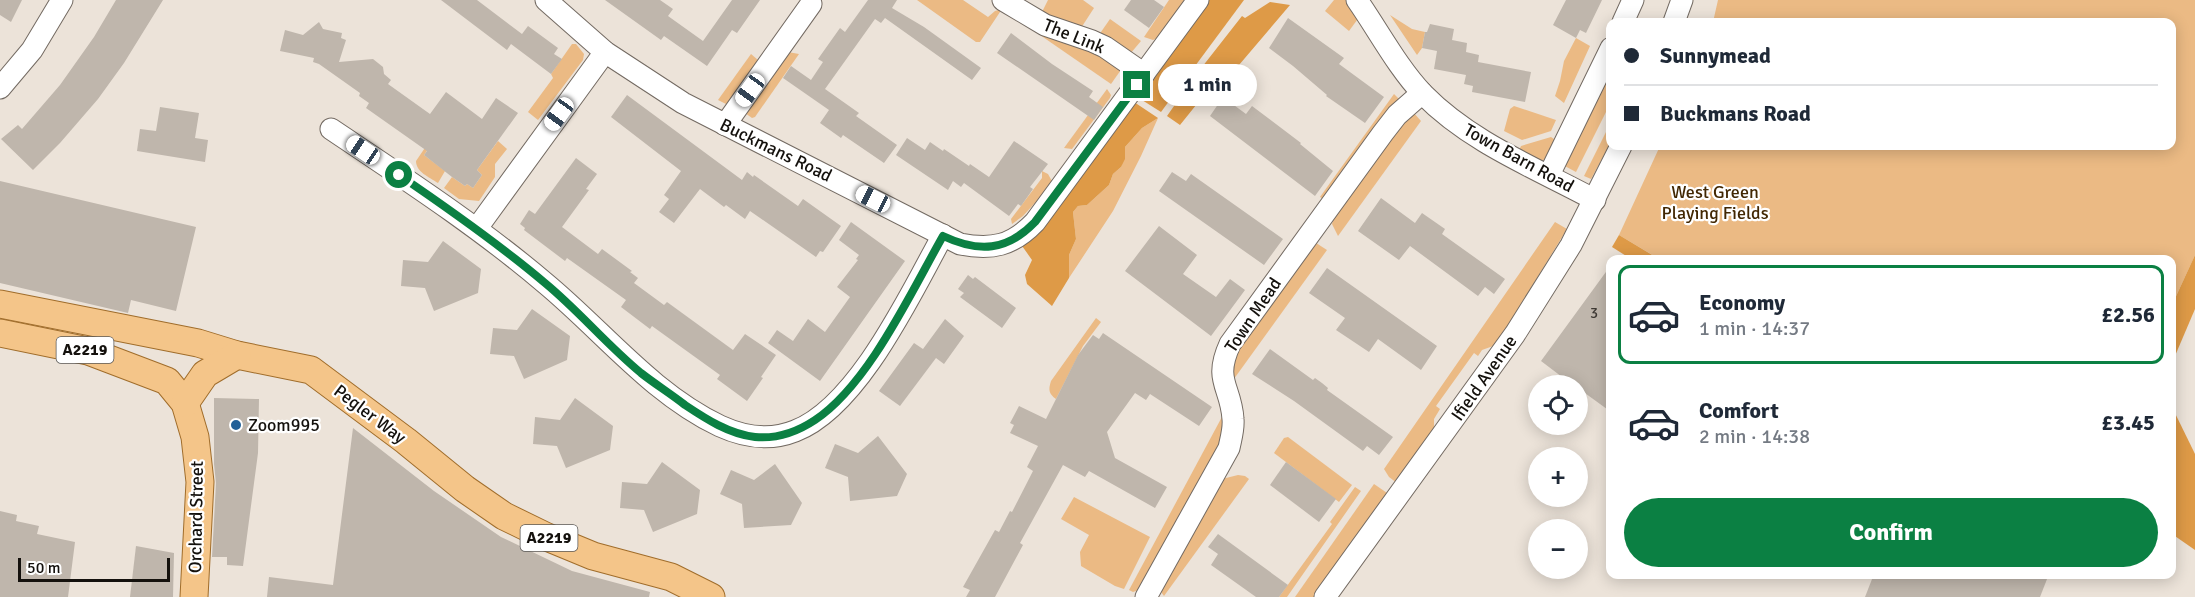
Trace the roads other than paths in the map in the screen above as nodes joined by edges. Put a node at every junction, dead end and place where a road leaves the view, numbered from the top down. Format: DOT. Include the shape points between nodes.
graph roads {
  1 [pos="62,0"];
  2 [pos="546,0"];
  3 [pos="1003,0"];
  4 [pos="1198,0"];
  5 [pos="1357,0"];
  6 [pos="1633,0"];
  7 [pos="1682,0"];
  8 [pos="812,4"];
  9 [pos="1625,18"];
  10 [pos="1675,18"];
  11 [pos="605,52"];
  12 [pos="1606,58"];
  13 [pos="1144,74"];
  14 [pos="4,81"];
  15 [pos="1422,93"];
  16 [pos="725,125"];
  17 [pos="332,129"];
  18 [pos="1619,150"];
  19 [pos="1548,175"];
  20 [pos="1595,200"];
  21 [pos="477,228"];
  22 [pos="943,236"];
  23 [pos="0,304"];
  24 [pos="0,333"];
  25 [pos="237,355"];
  26 [pos="184,403"];
  27 [pos="194,597"];
  28 [pos="711,597"];
  29 [pos="1146,597"];
  30 [pos="1325,597"];
  1 -- 14 [label="street" via="32,50"];
  2 -- 11 [label="street, Buckmans Road"];
  3 -- 13 [label="street, The Link" via="1045,26 1098,44"];
  4 -- 13 [label="street, Buckmans Road"];
  5 -- 15 [label="street, Town Barn Road"];
  6 -- 9 [label="street"];
  7 -- 10 [label="street"];
  8 -- 16 [label="street"];
  11 -- 16 [label="street, Buckmans Road" via="683,103"];
  11 -- 21 [label="street"];
  12 -- 19 [label="street"];
  13 -- 22 [label="street, Buckmans Road" via="1023,235 994,246 977,247"];
  15 -- 19 [label="street, Town Barn Road" via="1479,139"];
  15 -- 29 [label="street, Town Mead" via="1383,133 1230,344 1221,369 1233,434"];
  16 -- 22 [label="street, Buckmans Road"];
  17 -- 21 [label="street"];
  18 -- 20 [label="street, Ifield Avenue"];
  19 -- 20 [label="street, Town Barn Road"];
  20 -- 30 [label="street, Ifield Avenue" via="1515,334"];
  21 -- 22 [label="street" via="567,301 640,372 720,426 756,437 795,431 814,421 850,389 897,318"];
  23 -- 25 [label="main road, Pegler Way / A2219" via="198,343"];
  24 -- 26 [label="main road, A2219" via="88,351 167,381"];
  25 -- 26 [label="main road" via="205,374"];
  25 -- 28 [label="main road, Pegler Way / A2219" via="311,370 504,516 593,556 671,577"];
  26 -- 27 [label="main road, Orchard Street / A2219" via="195,437 200,482"];
}
